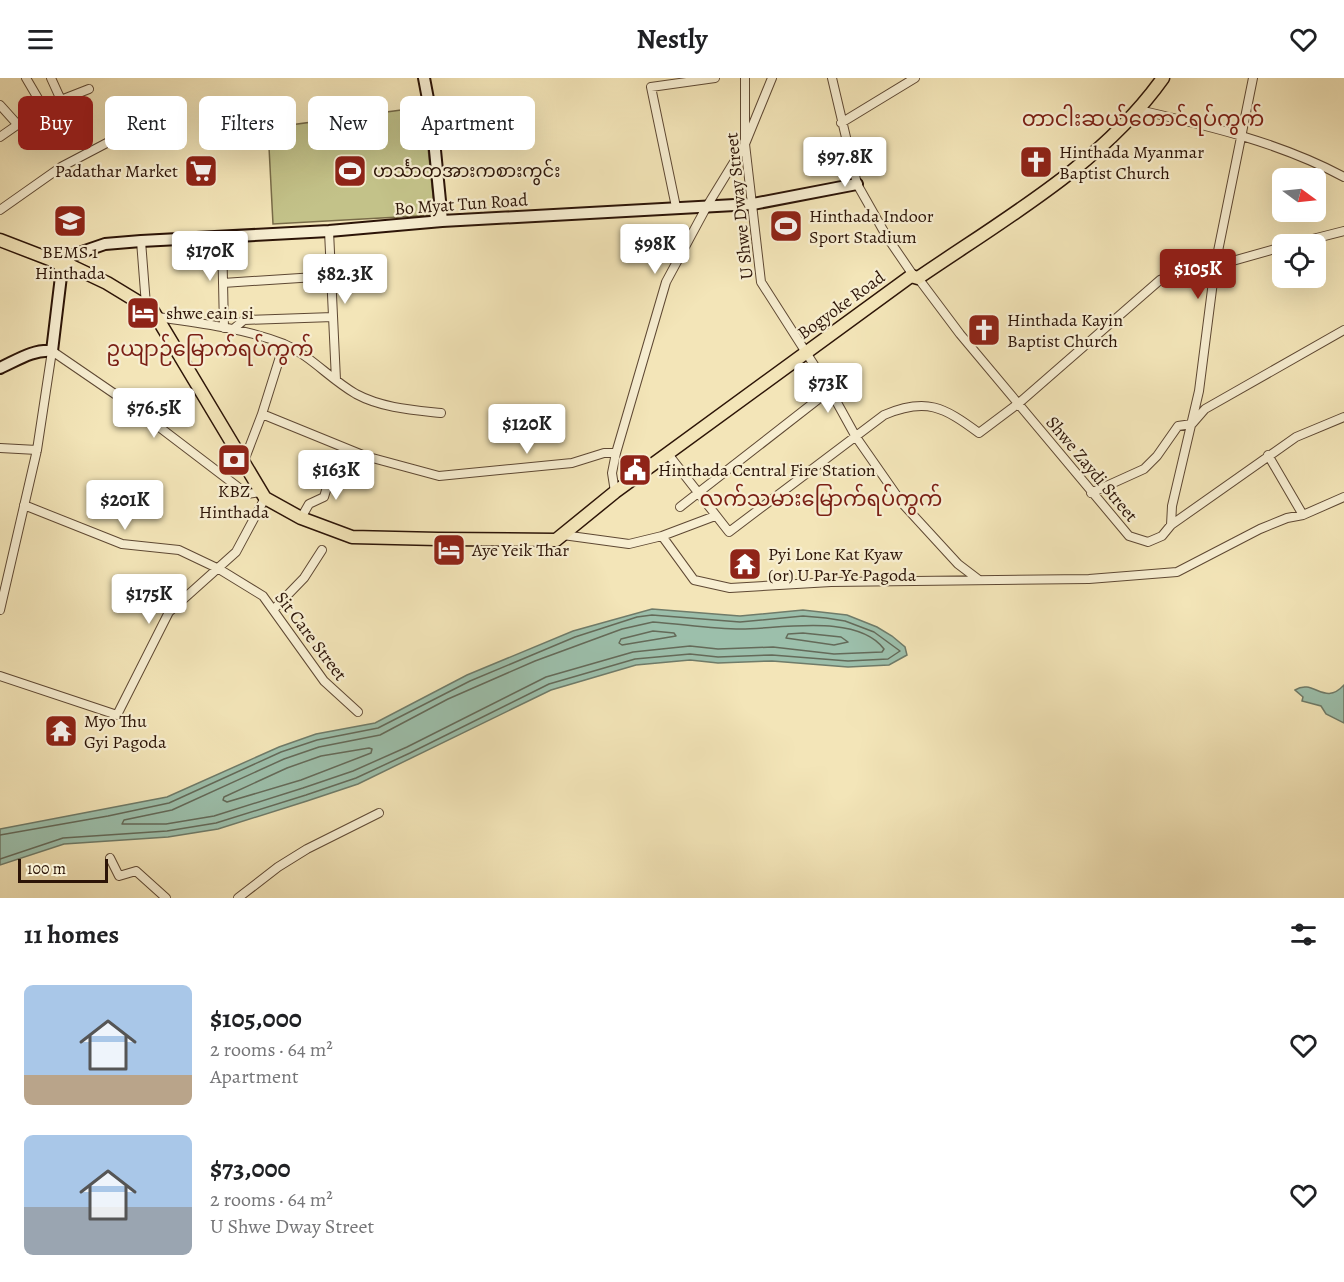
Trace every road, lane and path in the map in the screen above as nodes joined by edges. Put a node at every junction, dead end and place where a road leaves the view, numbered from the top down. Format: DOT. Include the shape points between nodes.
graph roads {
  1 [pos="26,78"];
  2 [pos="51,78"];
  3 [pos="424,78"];
  4 [pos="649,78"];
  5 [pos="715,78"];
  6 [pos="745,78"];
  7 [pos="772,78"];
  8 [pos="832,78"];
  9 [pos="915,78"];
  10 [pos="1162,78"];
  11 [pos="1253,78"];
  12 [pos="651,87"];
  13 [pos="89,89"];
  14 [pos="36,96"];
  15 [pos="59,96"];
  16 [pos="71,96"];
  17 [pos="0,105"];
  18 [pos="1139,110"];
  19 [pos="841,123"];
  20 [pos="18,125"];
  21 [pos="0,137"];
  22 [pos="1242,138"];
  23 [pos="105,144"];
  24 [pos="745,144"];
  25 [pos="1344,177"];
  26 [pos="857,184"];
  27 [pos="753,204"];
  28 [pos="708,206"];
  29 [pos="676,207"];
  30 [pos="0,210"];
  31 [pos="442,221"];
  32 [pos="329,231"];
  33 [pos="1344,231"];
  34 [pos="0,232"];
  35 [pos="222,236"];
  36 [pos="1326,236"];
  37 [pos="0,240"];
  38 [pos="141,241"];
  39 [pos="1272,250"];
  40 [pos="63,262"];
  41 [pos="1215,266"];
  42 [pos="331,276"];
  43 [pos="916,276"];
  44 [pos="223,283"];
  45 [pos="146,305"];
  46 [pos="333,316"];
  47 [pos="157,317"];
  48 [pos="228,329"];
  49 [pos="1344,330"];
  50 [pos="284,344"];
  51 [pos="47,351"];
  52 [pos="805,353"];
  53 [pos="0,368"];
  54 [pos="336,380"];
  55 [pos="830,390"];
  56 [pos="1019,403"];
  57 [pos="441,413"];
  58 [pos="262,414"];
  59 [pos="1344,417"];
  60 [pos="1192,424"];
  61 [pos="856,437"];
  62 [pos="0,448"];
  63 [pos="37,450"];
  64 [pos="616,453"];
  65 [pos="669,454"];
  66 [pos="1268,455"];
  67 [pos="244,461"];
  68 [pos="334,464"];
  69 [pos="615,492"];
  70 [pos="698,493"];
  71 [pos="1091,494"];
  72 [pos="263,495"];
  73 [pos="1344,496"];
  74 [pos="24,505"];
  75 [pos="680,507"];
  76 [pos="1302,515"];
  77 [pos="715,516"];
  78 [pos="301,518"];
  79 [pos="1171,525"];
  80 [pos="562,535"];
  81 [pos="662,536"];
  82 [pos="322,550"];
  83 [pos="219,569"];
  84 [pos="980,581"];
  85 [pos="274,609"];
  86 [pos="0,610"];
  87 [pos="0,676"];
  88 [pos="358,712"];
  89 [pos="379,813"];
  90 [pos="110,858"];
  91 [pos="166,898"];
  92 [pos="238,898"];
  1 -- 14 [label="street"];
  2 -- 15 [label="street"];
  3 -- 31 [label="street"];
  4 -- 12 [label="street"];
  5 -- 12 [label="street"];
  6 -- 24 [label="street, U Shwe Dway Street"];
  7 -- 24 [label="street"];
  8 -- 19 [label="street, Shwe Zaydi Street"];
  9 -- 19 [label="street"];
  10 -- 18 [label="main road, Bogyoke Road"];
  11 -- 22 [label="street"];
  12 -- 29 [label="street"];
  13 -- 16 [label="street"];
  17 -- 20 [label="street"];
  18 -- 22 [label="street" via="1215,127"];
  18 -- 43 [label="main road, Bogyoke Road" via="1115,137 1024,205"];
  19 -- 26 [label="street, Shwe Zaydi Street"];
  20 -- 21 [label="street"];
  22 -- 25 [label="street" via="1308,157"];
  22 -- 41 [label="street"];
  23 -- 30 [label="street" via="35,183"];
  24 -- 27 [label="street, U Shwe Dway Street"];
  24 -- 28 [label="street"];
  26 -- 27 [label="street, Bo Myat Tun Road"];
  26 -- 43 [label="street, Shwe Zaydi Street" via="887,237"];
  27 -- 28 [label="street, Bo Myat Tun Road"];
  27 -- 52 [label="street, U Shwe Dway Street" via="760,282"];
  28 -- 29 [label="street, Bo Myat Tun Road"];
  28 -- 64 [label="street" via="666,282"];
  29 -- 31 [label="street, Bo Myat Tun Road"];
  31 -- 32 [label="street, Bo Myat Tun Road"];
  32 -- 35 [label="street, Bo Myat Tun Road"];
  32 -- 42 [label="street"];
  33 -- 36 [label="street"];
  34 -- 40 [label="main road"];
  35 -- 38 [label="street, Bo Myat Tun Road"];
  35 -- 44 [label="street"];
  37 -- 40 [label="main road"];
  38 -- 40 [label="street, Bo Myat Tun Road" via="105,244"];
  38 -- 45 [label="street"];
  39 -- 41 [label="street"];
  40 -- 45 [label="main road"];
  40 -- 51 [label="street"];
  41 -- 56 [label="street" via="1185,270 1160,280"];
  41 -- 60 [label="street"];
  42 -- 44 [label="street"];
  42 -- 46 [label="street"];
  43 -- 52 [label="main road, Bogyoke Road"];
  43 -- 56 [label="street, Shwe Zaydi Street"];
  44 -- 48 [label="street"];
  45 -- 47 [label="main road"];
  46 -- 48 [label="street" via="244,320"];
  46 -- 54 [label="street"];
  47 -- 48 [label="street"];
  47 -- 67 [label="main road"];
  48 -- 50 [label="street"];
  49 -- 60 [label="street" via="1205,409"];
  50 -- 54 [label="street" via="317,363"];
  50 -- 58 [label="street"];
  51 -- 53 [label="street"];
  51 -- 63 [label="street"];
  51 -- 72 [label="street" via="125,401 246,494"];
  52 -- 55 [label="street, U Shwe Dway Street"];
  52 -- 65 [label="main road, Bogyoke Road"];
  54 -- 57 [label="street" via="379,403"];
  55 -- 61 [label="street, U Shwe Dway Street"];
  55 -- 70 [label="street"];
  56 -- 61 [label="street" via="979,433 950,411 918,405 884,415"];
  56 -- 71 [label="street, Shwe Zaydi Street"];
  58 -- 64 [label="street" via="365,456 439,476 572,463"];
  58 -- 67 [label="street"];
  59 -- 66 [label="street, Shwe Zaydi Street" via="1296,437"];
  60 -- 71 [label="street" via="1178,426 1144,469"];
  60 -- 79 [label="street"];
  61 -- 77 [label="street" via="729,532"];
  61 -- 84 [label="street, U Shwe Dway Street" via="929,535"];
  62 -- 63 [label="street"];
  63 -- 74 [label="street"];
  64 -- 69 [label="street" via="612,473"];
  65 -- 69 [label="main road, Bogyoke Road"];
  65 -- 70 [label="street"];
  66 -- 76 [label="street"];
  66 -- 79 [label="street, Shwe Zaydi Street"];
  67 -- 72 [label="main road"];
  68 -- 78 [label="street" via="324,497 309,504"];
  69 -- 80 [label="main road, Bogyoke Road"];
  70 -- 75 [label="street"];
  70 -- 77 [label="street"];
  71 -- 79 [label="street, Shwe Zaydi Street" via="1129,536 1148,542 1162,536"];
  72 -- 78 [label="main road"];
  72 -- 83 [label="street" via="236,552"];
  73 -- 76 [label="street"];
  74 -- 83 [label="street, Sit Care Street" via="122,544 179,550"];
  74 -- 86 [label="street"];
  76 -- 84 [label="street" via="1260,529 1177,572"];
  77 -- 81 [label="street"];
  78 -- 80 [label="main road" via="352,537 556,540"];
  80 -- 81 [label="street" via="629,544"];
  81 -- 84 [label="street" via="694,580 730,588 831,582"];
  82 -- 85 [label="street" via="304,578"];
  83 -- 85 [label="street, Sit Care Street" via="263,596"];
  83 -- 87 [label="street" via="169,612 117,715"];
  85 -- 88 [label="street, Sit Care Street" via="324,681"];
  89 -- 92 [label="street" via="307,849"];
  90 -- 91 [label="street" via="119,876 136,870"];
}
